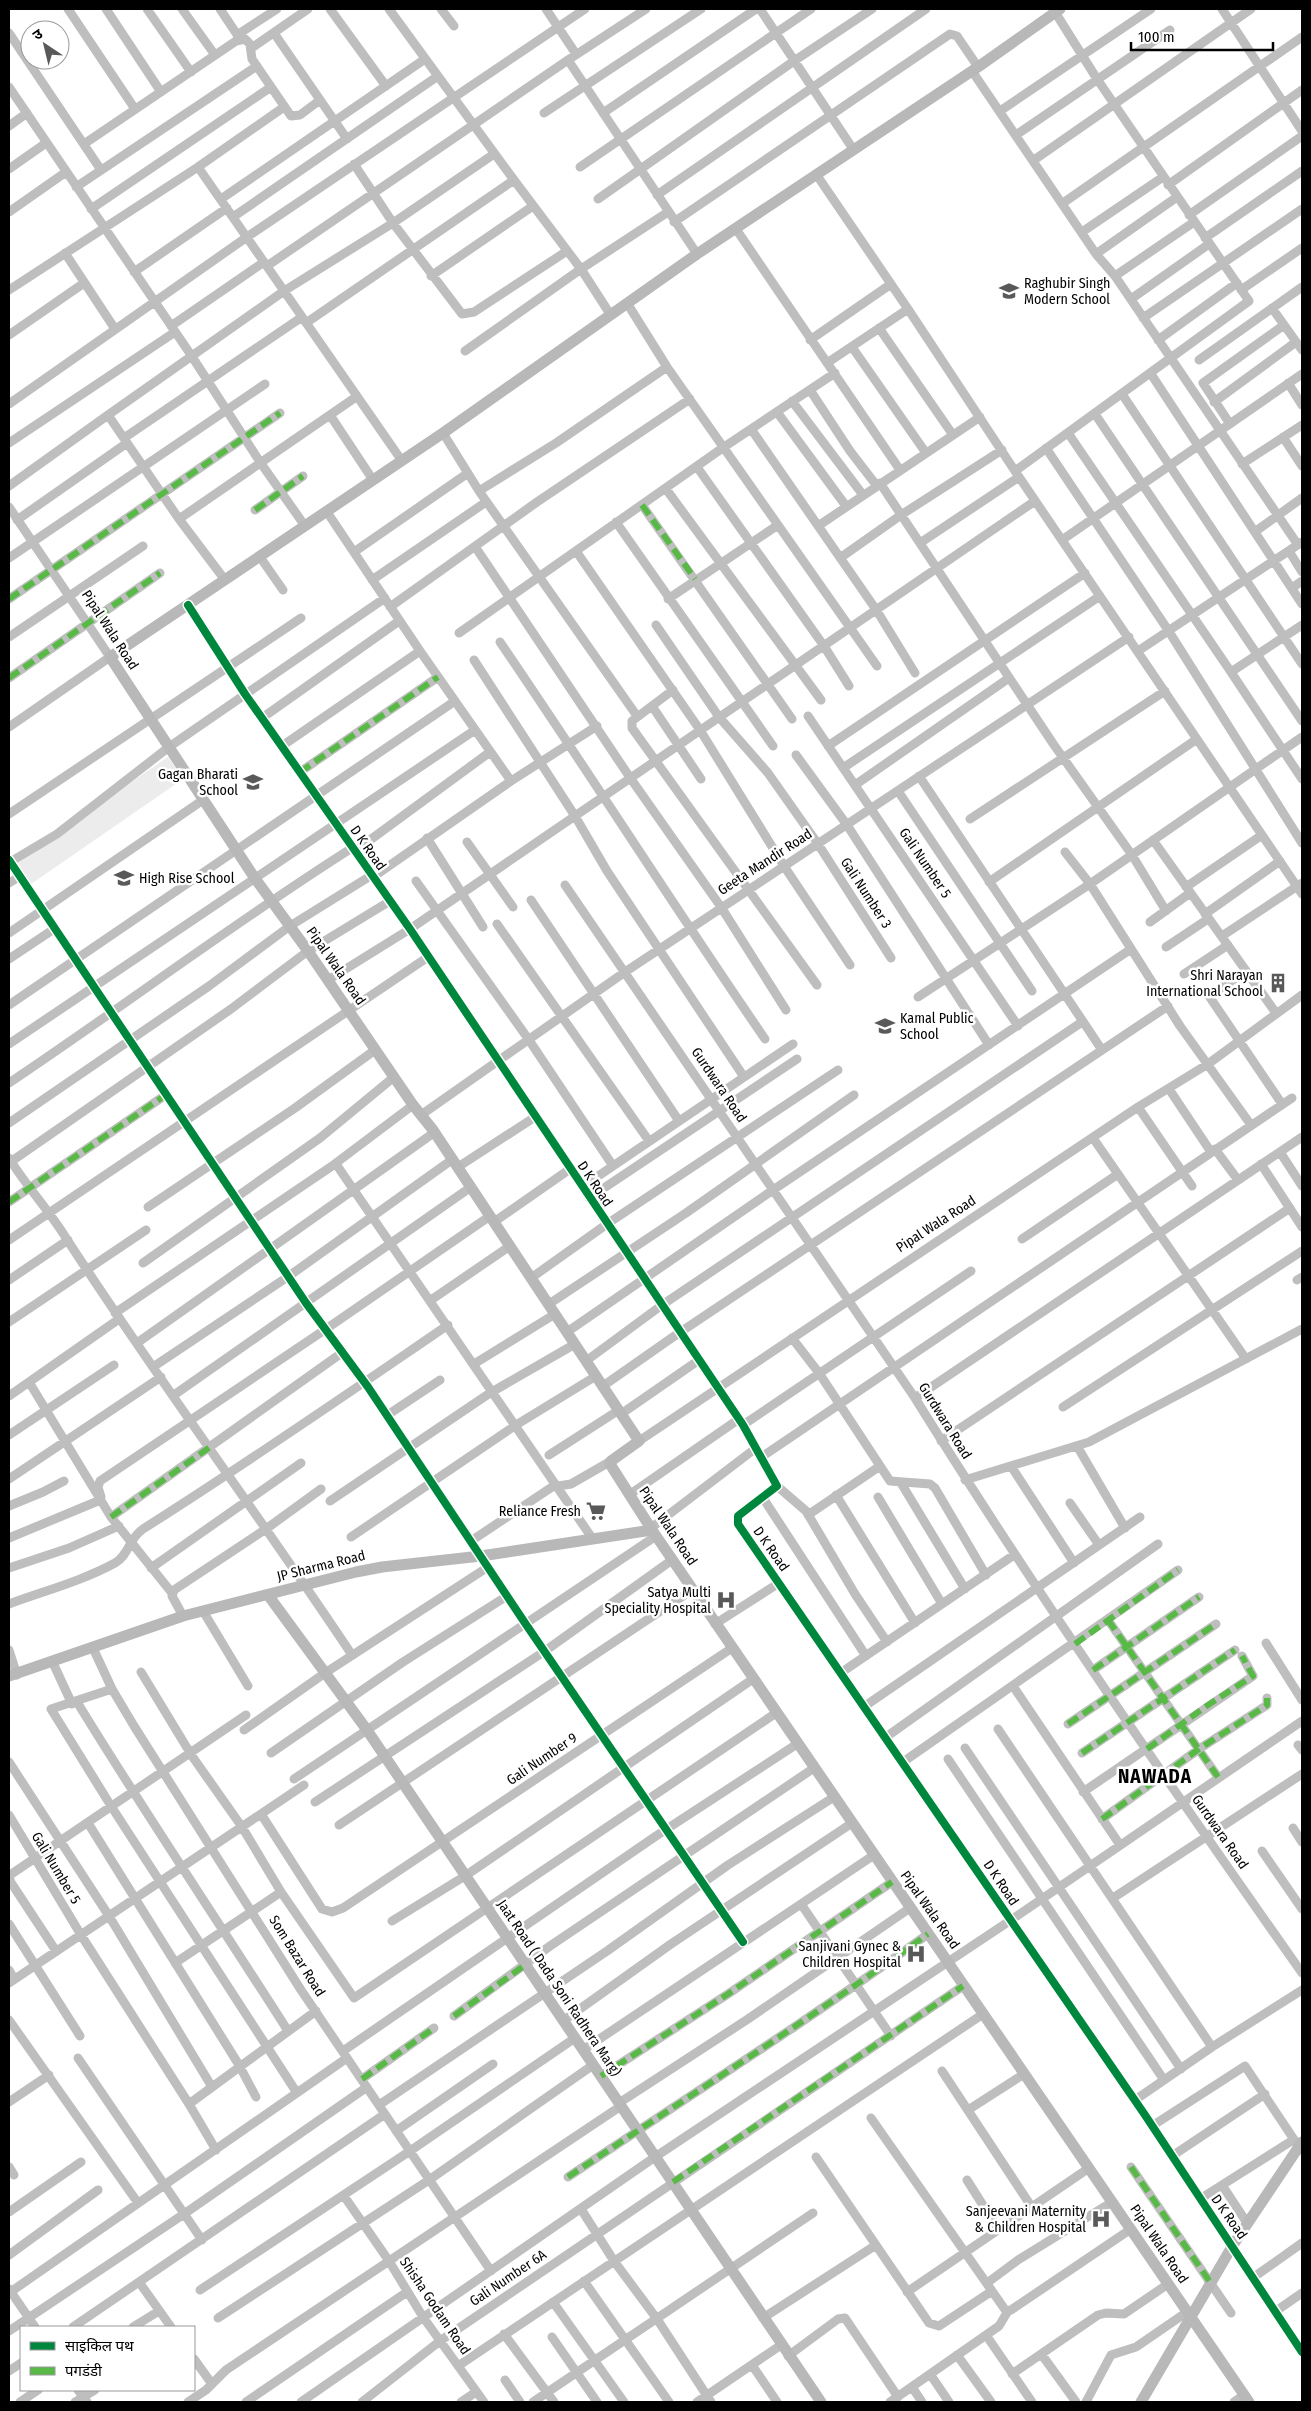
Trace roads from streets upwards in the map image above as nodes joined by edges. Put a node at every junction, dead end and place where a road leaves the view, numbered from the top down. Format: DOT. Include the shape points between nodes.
graph roads {
  1 [pos="68,9"];
  2 [pos="106,9"];
  3 [pos="147,9"];
  4 [pos="182,9"];
  5 [pos="220,9"];
  6 [pos="277,9"];
  7 [pos="308,9"];
  8 [pos="330,9"];
  9 [pos="389,9"];
  10 [pos="442,9"];
  11 [pos="546,9"];
  12 [pos="585,9"];
  13 [pos="646,9"];
  14 [pos="701,9"];
  15 [pos="756,9"];
  16 [pos="760,9"];
  17 [pos="811,9"];
  18 [pos="872,9"];
  19 [pos="926,9"];
  20 [pos="1151,9"];
  21 [pos="1222,9"];
  22 [pos="1251,9"];
  23 [pos="1057,10"];
  24 [pos="1232,24"];
  25 [pos="454,26"];
  26 [pos="558,27"];
  27 [pos="1170,30"];
  28 [pos="9,33"];
  29 [pos="274,33"];
  30 [pos="775,33"];
  31 [pos="238,37"];
  32 [pos="1302,37"];
  33 [pos="250,45"];
  34 [pos="215,55"];
  35 [pos="1082,55"];
  36 [pos="572,57"];
  37 [pos="425,59"];
  38 [pos="794,61"];
  39 [pos="257,66"];
  40 [pos="1260,66"];
  41 [pos="975,69"];
  42 [pos="191,72"];
  43 [pos="438,76"];
  44 [pos="1097,79"];
  45 [pos="386,86"];
  46 [pos="586,86"];
  47 [pos="271,87"];
  48 [pos="814,88"];
  49 [pos="9,90"];
  50 [pos="1302,90"];
  51 [pos="161,92"];
  52 [pos="454,97"];
  53 [pos="320,100"];
  54 [pos="1284,103"];
  55 [pos="1114,104"];
  56 [pos="284,106"];
  57 [pos="135,109"];
  58 [pos="1000,111"];
  59 [pos="27,113"];
  60 [pos="544,113"];
  61 [pos="603,113"];
  62 [pos="832,114"];
  63 [pos="335,121"];
  64 [pos="9,126"];
  65 [pos="475,126"];
  66 [pos="1302,131"];
  67 [pos="1016,134"];
  68 [pos="1302,136"];
  69 [pos="347,139"];
  70 [pos="620,140"];
  71 [pos="46,143"];
  72 [pos="84,144"];
  73 [pos="1144,147"];
  74 [pos="854,148"];
  75 [pos="494,154"];
  76 [pos="1034,160"];
  77 [pos="354,164"];
  78 [pos="198,167"];
  79 [pos="580,167"];
  80 [pos="9,169"];
  81 [pos="102,170"];
  82 [pos="641,170"];
  83 [pos="1302,171"];
  84 [pos="66,172"];
  85 [pos="816,174"];
  86 [pos="514,180"];
  87 [pos="1166,181"];
  88 [pos="76,187"];
  89 [pos="374,195"];
  90 [pos="657,195"];
  91 [pos="1177,198"];
  92 [pos="221,199"];
  93 [pos="598,199"];
  94 [pos="1064,202"];
  95 [pos="533,206"];
  96 [pos="227,208"];
  97 [pos="91,209"];
  98 [pos="1302,209"];
  99 [pos="9,212"];
  100 [pos="668,212"];
  101 [pos="233,217"];
  102 [pos="1191,218"];
  103 [pos="674,222"];
  104 [pos="393,223"];
  105 [pos="104,229"];
  106 [pos="736,230"];
  107 [pos="1082,232"];
  108 [pos="247,237"];
  109 [pos="1207,241"];
  110 [pos="1302,248"];
  111 [pos="413,251"];
  112 [pos="567,251"];
  113 [pos="65,253"];
  114 [pos="697,254"];
  115 [pos="1096,254"];
  116 [pos="265,264"];
  117 [pos="1223,264"];
  118 [pos="581,269"];
  119 [pos="134,272"];
  120 [pos="431,276"];
  121 [pos="1116,276"];
  122 [pos="84,283"];
  123 [pos="891,284"];
  124 [pos="1239,286"];
  125 [pos="1302,287"];
  126 [pos="9,290"];
  127 [pos="284,291"];
  128 [pos="1131,299"];
  129 [pos="154,302"];
  130 [pos="627,304"];
  131 [pos="1272,308"];
  132 [pos="908,309"];
  133 [pos="610,314"];
  134 [pos="1143,318"];
  135 [pos="304,320"];
  136 [pos="1284,325"];
  137 [pos="879,328"];
  138 [pos="173,329"];
  139 [pos="115,330"];
  140 [pos="9,335"];
  141 [pos="810,340"];
  142 [pos="1158,340"];
  143 [pos="1296,342"];
  144 [pos="852,346"];
  145 [pos="1302,350"];
  146 [pos="465,351"];
  147 [pos="191,355"];
  148 [pos="1171,360"];
  149 [pos="1199,360"];
  150 [pos="827,363"];
  151 [pos="667,367"];
  152 [pos="835,373"];
  153 [pos="1151,374"];
  154 [pos="1302,374"];
  155 [pos="207,380"];
  156 [pos="1288,383"];
  157 [pos="265,384"];
  158 [pos="810,390"];
  159 [pos="1122,394"];
  160 [pos="356,397"];
  161 [pos="690,399"];
  162 [pos="792,401"];
  163 [pos="1214,402"];
  164 [pos="9,404"];
  165 [pos="1302,404"];
  166 [pos="227,410"];
  167 [pos="777,412"];
  168 [pos="280,413"];
  169 [pos="1095,414"];
  170 [pos="108,415"];
  171 [pos="330,415"];
  172 [pos="980,417"];
  173 [pos="1230,424"];
  174 [pos="1302,425"];
  175 [pos="752,429"];
  176 [pos="1220,431"];
  177 [pos="443,433"];
  178 [pos="1068,433"];
  179 [pos="953,435"];
  180 [pos="245,436"];
  181 [pos="1284,437"];
  182 [pos="126,441"];
  183 [pos="9,442"];
  184 [pos="1199,446"];
  185 [pos="724,447"];
  186 [pos="1046,448"];
  187 [pos="1002,450"];
  188 [pos="926,453"];
  189 [pos="402,461"];
  190 [pos="260,462"];
  191 [pos="1242,464"];
  192 [pos="1171,465"];
  193 [pos="143,466"];
  194 [pos="1302,466"];
  195 [pos="697,467"];
  196 [pos="900,470"];
  197 [pos="468,473"];
  198 [pos="1017,474"];
  199 [pos="303,476"];
  200 [pos="373,480"];
  201 [pos="1143,484"];
  202 [pos="879,485"];
  203 [pos="9,486"];
  204 [pos="666,489"];
  205 [pos="280,491"];
  206 [pos="479,491"];
  207 [pos="162,493"];
  208 [pos="863,495"];
  209 [pos="1302,498"];
  210 [pos="1035,501"];
  211 [pos="486,502"];
  212 [pos="1116,503"];
  213 [pos="642,506"];
  214 [pos="846,506"];
  215 [pos="10,510"];
  216 [pos="255,510"];
  217 [pos="327,512"];
  218 [pos="901,515"];
  219 [pos="1277,516"];
  220 [pos="179,519"];
  221 [pos="1092,519"];
  222 [pos="17,520"];
  223 [pos="616,522"];
  224 [pos="778,524"];
  225 [pos="306,526"];
  226 [pos="503,526"];
  227 [pos="818,526"];
  228 [pos="1256,531"];
  229 [pos="1062,540"];
  230 [pos="32,542"];
  231 [pos="751,543"];
  232 [pos="920,543"];
  233 [pos="1300,544"];
  234 [pos="143,546"];
  235 [pos="476,548"];
  236 [pos="576,551"];
  237 [pos="1289,551"];
  238 [pos="354,552"];
  239 [pos="260,557"];
  240 [pos="9,558"];
  241 [pos="840,558"];
  242 [pos="1275,560"];
  243 [pos="720,563"];
  244 [pos="51,570"];
  245 [pos="938,570"];
  246 [pos="1302,572"];
  247 [pos="160,573"];
  248 [pos="1085,573"];
  249 [pos="538,576"];
  250 [pos="695,579"];
  251 [pos="225,580"];
  252 [pos="372,580"];
  253 [pos="1246,580"];
  254 [pos="1302,581"];
  255 [pos="1292,588"];
  256 [pos="283,590"];
  257 [pos="69,595"];
  258 [pos="1100,596"];
  259 [pos="1218,597"];
  260 [pos="385,598"];
  261 [pos="509,598"];
  262 [pos="9,599"];
  263 [pos="668,599"];
  264 [pos="1302,604"];
  265 [pos="188,605"];
  266 [pos="390,607"];
  267 [pos="877,611"];
  268 [pos="1192,614"];
  269 [pos="301,618"];
  270 [pos="400,620"];
  271 [pos="89,623"];
  272 [pos="656,625"];
  273 [pos="1302,625"];
  274 [pos="850,629"];
  275 [pos="1168,630"];
  276 [pos="459,632"];
  277 [pos="1285,636"];
  278 [pos="9,637"];
  279 [pos="1129,638"];
  280 [pos="985,640"];
  281 [pos="500,642"];
  282 [pos="824,646"];
  283 [pos="420,651"];
  284 [pos="1138,651"];
  285 [pos="1259,654"];
  286 [pos="110,657"];
  287 [pos="474,660"];
  288 [pos="1001,664"];
  289 [pos="1302,664"];
  290 [pos="796,665"];
  291 [pos="227,666"];
  292 [pos="877,666"];
  293 [pos="1231,672"];
  294 [pos="915,674"];
  295 [pos="438,677"];
  296 [pos="9,678"];
  297 [pos="1010,678"];
  298 [pos="768,684"];
  299 [pos="849,686"];
  300 [pos="673,690"];
  301 [pos="1165,691"];
  302 [pos="245,694"];
  303 [pos="821,700"];
  304 [pos="455,702"];
  305 [pos="741,702"];
  306 [pos="1027,705"];
  307 [pos="652,706"];
  308 [pos="637,716"];
  309 [pos="808,716"];
  310 [pos="719,717"];
  311 [pos="262,718"];
  312 [pos="151,719"];
  313 [pos="792,719"];
  314 [pos="1302,721"];
  315 [pos="597,726"];
  316 [pos="9,727"];
  317 [pos="475,730"];
  318 [pos="700,730"];
  319 [pos="1302,737"];
  320 [pos="1198,739"];
  321 [pos="570,744"];
  322 [pos="282,746"];
  323 [pos="678,746"];
  324 [pos="773,746"];
  325 [pos="828,746"];
  326 [pos="169,748"];
  327 [pos="1283,749"];
  328 [pos="490,752"];
  329 [pos="796,755"];
  330 [pos="1064,759"];
  331 [pos="657,761"];
  332 [pos="541,763"];
  333 [pos="843,768"];
  334 [pos="1256,769"];
  335 [pos="300,772"];
  336 [pos="919,776"];
  337 [pos="631,779"];
  338 [pos="701,779"];
  339 [pos="1302,779"];
  340 [pos="511,781"];
  341 [pos="855,785"];
  342 [pos="1229,787"];
  343 [pos="898,791"];
  344 [pos="316,795"];
  345 [pos="603,798"];
  346 [pos="203,800"];
  347 [pos="871,808"];
  348 [pos="1099,808"];
  349 [pos="9,814"];
  350 [pos="575,816"];
  351 [pos="970,819"];
  352 [pos="336,824"];
  353 [pos="847,825"];
  354 [pos="1262,835"];
  355 [pos="427,838"];
  356 [pos="1153,840"];
  357 [pos="467,842"];
  358 [pos="1302,842"];
  359 [pos="818,844"];
  360 [pos="235,849"];
  361 [pos="354,849"];
  362 [pos="1065,852"];
  363 [pos="1132,855"];
  364 [pos="10,861"];
  365 [pos="1280,861"];
  366 [pos="784,866"];
  367 [pos="490,874"];
  368 [pos="372,876"];
  369 [pos="19,877"];
  370 [pos="254,877"];
  371 [pos="416,881"];
  372 [pos="989,882"];
  373 [pos="9,883"];
  374 [pos="1090,884"];
  375 [pos="565,885"];
  376 [pos="1301,888"];
  377 [pos="750,889"];
  378 [pos="1188,890"];
  379 [pos="462,893"];
  380 [pos="271,899"];
  381 [pos="531,900"];
  382 [pos="390,901"];
  383 [pos="513,906"];
  384 [pos="722,908"];
  385 [pos="41,911"];
  386 [pos="436,911"];
  387 [pos="1166,911"];
  388 [pos="1207,916"];
  389 [pos="1150,922"];
  390 [pos="497,924"];
  391 [pos="290,926"];
  392 [pos="483,927"];
  393 [pos="690,928"];
  394 [pos="54,929"];
  395 [pos="410,929"];
  396 [pos="1020,930"];
  397 [pos="9,933"];
  398 [pos="1222,936"];
  399 [pos="1001,943"];
  400 [pos="1228,945"];
  401 [pos="1166,948"];
  402 [pos="660,949"];
  403 [pos="1131,950"];
  404 [pos="308,951"];
  405 [pos="428,957"];
  406 [pos="891,958"];
  407 [pos="9,959"];
  408 [pos="75,960"];
  409 [pos="974,960"];
  410 [pos="850,965"];
  411 [pos="1246,971"];
  412 [pos="625,972"];
  413 [pos="1184,974"];
  414 [pos="947,978"];
  415 [pos="328,980"];
  416 [pos="817,985"];
  417 [pos="93,988"];
  418 [pos="1032,991"];
  419 [pos="594,994"];
  420 [pos="1063,995"];
  421 [pos="1302,995"];
  422 [pos="918,997"];
  423 [pos="9,1005"];
  424 [pos="1168,1006"];
  425 [pos="349,1010"];
  426 [pos="786,1010"];
  427 [pos="1276,1013"];
  428 [pos="111,1014"];
  429 [pos="561,1017"];
  430 [pos="1082,1022"];
  431 [pos="1018,1026"];
  432 [pos="765,1039"];
  433 [pos="131,1040"];
  434 [pos="528,1040"];
  435 [pos="1238,1041"];
  436 [pos="9,1044"];
  437 [pos="793,1044"];
  438 [pos="989,1045"];
  439 [pos="375,1050"];
  440 [pos="1102,1050"];
  441 [pos="797,1059"];
  442 [pos="498,1061"];
  443 [pos="1208,1064"];
  444 [pos="149,1067"];
  445 [pos="838,1070"];
  446 [pos="394,1077"];
  447 [pos="744,1077"];
  448 [pos="9,1083"];
  449 [pos="1169,1089"];
  450 [pos="167,1094"];
  451 [pos="854,1095"];
  452 [pos="1292,1098"];
  453 [pos="712,1099"];
  454 [pos="1282,1104"];
  455 [pos="413,1106"];
  456 [pos="1138,1107"];
  457 [pos="719,1110"];
  458 [pos="421,1115"];
  459 [pos="535,1117"];
  460 [pos="184,1120"];
  461 [pos="679,1121"];
  462 [pos="9,1123"];
  463 [pos="1251,1125"];
  464 [pos="435,1132"];
  465 [pos="1302,1137"];
  466 [pos="738,1138"];
  467 [pos="1093,1138"];
  468 [pos="649,1141"];
  469 [pos="1213,1150"];
  470 [pos="1280,1152"];
  471 [pos="9,1161"];
  472 [pos="755,1162"];
  473 [pos="213,1163"];
  474 [pos="455,1163"];
  475 [pos="336,1164"];
  476 [pos="1262,1164"];
  477 [pos="613,1166"];
  478 [pos="570,1169"];
  479 [pos="1182,1172"];
  480 [pos="1118,1174"];
  481 [pos="1238,1180"];
  482 [pos="1192,1186"];
  483 [pos="1302,1186"];
  484 [pos="471,1187"];
  485 [pos="582,1187"];
  486 [pos="30,1188"];
  487 [pos="354,1189"];
  488 [pos="773,1190"];
  489 [pos="236,1198"];
  490 [pos="589,1198"];
  491 [pos="9,1202"];
  492 [pos="1136,1203"];
  493 [pos="148,1207"];
  494 [pos="1290,1208"];
  495 [pos="49,1214"];
  496 [pos="373,1215"];
  497 [pos="792,1217"];
  498 [pos="492,1219"];
  499 [pos="251,1221"];
  500 [pos="607,1224"];
  501 [pos="1302,1227"];
  502 [pos="146,1230"];
  503 [pos="1159,1233"];
  504 [pos="1022,1239"];
  505 [pos="9,1240"];
  506 [pos="68,1240"];
  507 [pos="391,1242"];
  508 [pos="811,1245"];
  509 [pos="510,1246"];
  510 [pos="271,1249"];
  511 [pos="1302,1251"];
  512 [pos="626,1253"];
  513 [pos="143,1263"];
  514 [pos="411,1270"];
  515 [pos="971,1270"];
  516 [pos="88,1271"];
  517 [pos="289,1276"];
  518 [pos="1189,1276"];
  519 [pos="531,1278"];
  520 [pos="643,1278"];
  521 [pos="9,1280"];
  522 [pos="431,1300"];
  523 [pos="848,1300"];
  524 [pos="306,1303"];
  525 [pos="662,1305"];
  526 [pos="552,1309"];
  527 [pos="1213,1311"];
  528 [pos="117,1316"];
  529 [pos="9,1322"];
  530 [pos="448,1325"];
  531 [pos="1302,1329"];
  532 [pos="326,1330"];
  533 [pos="567,1332"];
  534 [pos="680,1332"];
  535 [pos="872,1336"];
  536 [pos="792,1338"];
  537 [pos="137,1343"];
  538 [pos="575,1344"];
  539 [pos="343,1352"];
  540 [pos="1246,1359"];
  541 [pos="699,1360"];
  542 [pos="586,1361"];
  543 [pos="474,1364"];
  544 [pos="114,1365"];
  545 [pos="153,1366"];
  546 [pos="894,1367"];
  547 [pos="819,1373"];
  548 [pos="596,1376"];
  549 [pos="161,1377"];
  550 [pos="440,1380"];
  551 [pos="29,1382"];
  552 [pos="364,1382"];
  553 [pos="603,1386"];
  554 [pos="719,1388"];
  555 [pos="493,1391"];
  556 [pos="174,1395"];
  557 [pos="9,1396"];
  558 [pos="915,1398"];
  559 [pos="840,1404"];
  560 [pos="1063,1407"];
  561 [pos="45,1411"];
  562 [pos="620,1412"];
  563 [pos="386,1416"];
  564 [pos="191,1421"];
  565 [pos="741,1422"];
  566 [pos="516,1425"];
  567 [pos="9,1435"];
  568 [pos="66,1440"];
  569 [pos="639,1441"];
  570 [pos="942,1441"];
  571 [pos="1077,1446"];
  572 [pos="210,1447"];
  573 [pos="408,1448"];
  574 [pos="756,1448"];
  575 [pos="549,1455"];
  576 [pos="760,1458"];
  577 [pos="611,1461"];
  578 [pos="301,1463"];
  579 [pos="880,1466"];
  580 [pos="1011,1466"];
  581 [pos="229,1475"];
  582 [pos="9,1479"];
  583 [pos="965,1480"];
  584 [pos="64,1481"];
  585 [pos="431,1482"];
  586 [pos="901,1483"];
  587 [pos="556,1485"];
  588 [pos="777,1486"];
  589 [pos="321,1490"];
  590 [pos="629,1495"];
  591 [pos="836,1495"];
  592 [pos="878,1496"];
  593 [pos="763,1498"];
  594 [pos="100,1499"];
  595 [pos="247,1501"];
  596 [pos="330,1502"];
  597 [pos="1070,1503"];
  598 [pos="9,1506"];
  599 [pos="808,1514"];
  600 [pos="111,1517"];
  601 [pos="1140,1517"];
  602 [pos="119,1526"];
  603 [pos="1125,1528"];
  604 [pos="266,1529"];
  605 [pos="653,1531"];
  606 [pos="9,1538"];
  607 [pos="351,1538"];
  608 [pos="592,1538"];
  609 [pos="471,1541"];
  610 [pos="131,1542"];
  611 [pos="1158,1544"];
  612 [pos="1099,1545"];
  613 [pos="1014,1555"];
  614 [pos="481,1556"];
  615 [pos="672,1560"];
  616 [pos="1074,1563"];
  617 [pos="488,1567"];
  618 [pos="9,1568"];
  619 [pos="151,1568"];
  620 [pos="1178,1570"];
  621 [pos="986,1575"];
  622 [pos="779,1583"];
  623 [pos="306,1585"];
  624 [pos="1037,1588"];
  625 [pos="692,1590"];
  626 [pos="965,1590"];
  627 [pos="172,1593"];
  628 [pos="268,1595"];
  629 [pos="507,1596"];
  630 [pos="1198,1597"];
  631 [pos="9,1604"];
  632 [pos="942,1604"];
  633 [pos="204,1611"];
  634 [pos="1056,1615"];
  635 [pos="183,1616"];
  636 [pos="1108,1620"];
  637 [pos="525,1623"];
  638 [pos="915,1623"];
  639 [pos="715,1624"];
  640 [pos="1216,1624"];
  641 [pos="887,1642"];
  642 [pos="1266,1643"];
  643 [pos="1075,1644"];
  644 [pos="1127,1646"];
  645 [pos="93,1648"];
  646 [pos="732,1648"];
  647 [pos="9,1650"];
  648 [pos="545,1651"];
  649 [pos="352,1655"];
  650 [pos="866,1656"];
  651 [pos="53,1663"];
  652 [pos="1093,1670"];
  653 [pos="141,1672"];
  654 [pos="842,1672"];
  655 [pos="1145,1672"];
  656 [pos="325,1673"];
  657 [pos="13,1676"];
  658 [pos="563,1677"];
  659 [pos="753,1679"];
  660 [pos="248,1686"];
  661 [pos="1013,1686"];
  662 [pos="112,1689"];
  663 [pos="1110,1696"];
  664 [pos="1163,1698"];
  665 [pos="1267,1698"];
  666 [pos="1302,1700"];
  667 [pos="347,1702"];
  668 [pos="74,1703"];
  669 [pos="865,1706"];
  670 [pos="776,1713"];
  671 [pos="246,1715"];
  672 [pos="1302,1721"];
  673 [pos="1128,1722"];
  674 [pos="1068,1724"];
  675 [pos="1182,1724"];
  676 [pos="998,1728"];
  677 [pos="244,1730"];
  678 [pos="367,1730"];
  679 [pos="603,1736"];
  680 [pos="886,1737"];
  681 [pos="797,1744"];
  682 [pos="965,1748"];
  683 [pos="1146,1749"];
  684 [pos="1199,1749"];
  685 [pos="1082,1752"];
  686 [pos="191,1753"];
  687 [pos="271,1753"];
  688 [pos="384,1756"];
  689 [pos="948,1759"];
  690 [pos="9,1762"];
  691 [pos="903,1762"];
  692 [pos="624,1768"];
  693 [pos="814,1768"];
  694 [pos="163,1771"];
  695 [pos="1302,1774"];
  696 [pos="1164,1775"];
  697 [pos="1218,1777"];
  698 [pos="294,1779"];
  699 [pos="402,1783"];
  700 [pos="304,1785"];
  701 [pos="132,1792"];
  702 [pos="1083,1792"];
  703 [pos="834,1797"];
  704 [pos="648,1799"];
  705 [pos="315,1802"];
  706 [pos="1182,1802"];
  707 [pos="111,1806"];
  708 [pos="261,1814"];
  709 [pos="9,1815"];
  710 [pos="1102,1820"];
  711 [pos="88,1823"];
  712 [pos="340,1824"];
  713 [pos="852,1824"];
  714 [pos="242,1827"];
  715 [pos="1292,1828"];
  716 [pos="666,1829"];
  717 [pos="1208,1838"];
  718 [pos="442,1842"];
  719 [pos="1302,1842"];
  720 [pos="60,1843"];
  721 [pos="1120,1845"];
  722 [pos="212,1848"];
  723 [pos="1262,1851"];
  724 [pos="874,1855"];
  725 [pos="685,1856"];
  726 [pos="35,1859"];
  727 [pos="1091,1865"];
  728 [pos="183,1867"];
  729 [pos="465,1876"];
  730 [pos="160,1882"];
  731 [pos="703,1882"];
  732 [pos="892,1882"];
  733 [pos="1058,1888"];
  734 [pos="281,1892"];
  735 [pos="1113,1898"];
  736 [pos="134,1899"];
  737 [pos="1042,1899"];
  738 [pos="800,1904"];
  739 [pos="486,1906"];
  740 [pos="910,1908"];
  741 [pos="1302,1909"];
  742 [pos="721,1910"];
  743 [pos="252,1911"];
  744 [pos="108,1916"];
  745 [pos="1012,1920"];
  746 [pos="392,1922"];
  747 [pos="9,1924"];
  748 [pos="224,1930"];
  749 [pos="819,1932"];
  750 [pos="928,1934"];
  751 [pos="80,1935"];
  752 [pos="507,1938"];
  753 [pos="744,1942"];
  754 [pos="201,1946"];
  755 [pos="56,1951"];
  756 [pos="837,1958"];
  757 [pos="947,1962"];
  758 [pos="175,1963"];
  759 [pos="36,1964"];
  760 [pos="525,1965"];
  761 [pos="9,1970"];
  762 [pos="1302,1973"];
  763 [pos="12,1981"];
  764 [pos="856,1986"];
  765 [pos="963,1986"];
  766 [pos="1302,1990"];
  767 [pos="544,1993"];
  768 [pos="316,2011"];
  769 [pos="873,2011"];
  770 [pos="983,2014"];
  771 [pos="454,2016"];
  772 [pos="9,2020"];
  773 [pos="563,2021"];
  774 [pos="434,2028"];
  775 [pos="288,2031"];
  776 [pos="80,2036"];
  777 [pos="891,2036"];
  778 [pos="575,2038"];
  779 [pos="266,2047"];
  780 [pos="1212,2047"];
  781 [pos="583,2050"];
  782 [pos="345,2055"];
  783 [pos="78,2058"];
  784 [pos="493,2064"];
  785 [pos="593,2065"];
  786 [pos="239,2066"];
  787 [pos="1181,2069"];
  788 [pos="942,2071"];
  789 [pos="1024,2074"];
  790 [pos="48,2075"];
  791 [pos="601,2076"];
  792 [pos="1164,2080"];
  793 [pos="364,2083"];
  794 [pos="212,2087"];
  795 [pos="297,2093"];
  796 [pos="1264,2094"];
  797 [pos="256,2097"];
  798 [pos="1135,2100"];
  799 [pos="9,2102"];
  800 [pos="189,2104"];
  801 [pos="379,2105"];
  802 [pos="620,2105"];
  803 [pos="968,2110"];
  804 [pos="385,2114"];
  805 [pos="871,2118"];
  806 [pos="1152,2126"];
  807 [pos="638,2130"];
  808 [pos="396,2131"];
  809 [pos="1299,2145"];
  810 [pos="216,2150"];
  811 [pos="410,2151"];
  812 [pos="1172,2156"];
  813 [pos="655,2157"];
  814 [pos="816,2157"];
  815 [pos="81,2162"];
  816 [pos="1131,2167"];
  817 [pos="1089,2168"];
  818 [pos="568,2177"];
  819 [pos="429,2180"];
  820 [pos="967,2180"];
  821 [pos="673,2182"];
  822 [pos="1222,2185"];
  823 [pos="163,2186"];
  824 [pos="98,2190"];
  825 [pos="344,2196"];
  826 [pos="1200,2199"];
  827 [pos="1112,2202"];
  828 [pos="138,2203"];
  829 [pos="1031,2206"];
  830 [pos="581,2209"];
  831 [pos="690,2209"];
  832 [pos="9,2212"];
  833 [pos="813,2213"];
  834 [pos="184,2214"];
  835 [pos="455,2218"];
  836 [pos="1247,2223"];
  837 [pos="363,2224"];
  838 [pos="998,2229"];
  839 [pos="1131,2229"];
  840 [pos="597,2234"];
  841 [pos="202,2240"];
  842 [pos="1302,2243"];
  843 [pos="876,2245"];
  844 [pos="1233,2245"];
  845 [pos="965,2252"];
  846 [pos="9,2255"];
  847 [pos="389,2261"];
  848 [pos="614,2261"];
  849 [pos="730,2269"];
  850 [pos="491,2271"];
  851 [pos="1254,2277"];
  852 [pos="584,2281"];
  853 [pos="139,2282"];
  854 [pos="1210,2282"];
  855 [pos="1168,2284"];
  856 [pos="989,2287"];
  857 [pos="200,2290"];
  858 [pos="9,2291"];
  859 [pos="407,2292"];
  860 [pos="906,2292"];
  861 [pos="1302,2293"];
  862 [pos="553,2302"];
  863 [pos="159,2310"];
  864 [pos="1008,2311"];
  865 [pos="1276,2311"];
  866 [pos="1231,2313"];
  867 [pos="1188,2314"];
  868 [pos="423,2317"];
  869 [pos="28,2318"];
  870 [pos="218,2318"];
  871 [pos="763,2318"];
  872 [pos="657,2319"];
  873 [pos="34,2326"];
  874 [pos="74,2326"];
  875 [pos="135,2326"];
  876 [pos="170,2326"];
  877 [pos="9,2331"];
  878 [pos="504,2334"];
  879 [pos="986,2335"];
  880 [pos="552,2337"];
  881 [pos="627,2340"];
  882 [pos="440,2341"];
  883 [pos="781,2345"];
  884 [pos="1302,2349"];
  885 [pos="1042,2354"];
  886 [pos="957,2355"];
  887 [pos="788,2356"];
  888 [pos="195,2360"];
  889 [pos="596,2361"];
  890 [pos="20,2364"];
  891 [pos="752,2365"];
  892 [pos="458,2366"];
  893 [pos="9,2371"];
  894 [pos="577,2373"];
  895 [pos="930,2374"];
  896 [pos="1012,2374"];
  897 [pos="504,2380"];
  898 [pos="212,2384"];
  899 [pos="912,2387"];
  900 [pos="36,2391"];
  901 [pos="93,2391"];
  902 [pos="476,2392"];
  903 [pos="547,2393"];
  904 [pos="81,2398"];
  905 [pos="1247,2398"];
  906 [pos="709,2399"];
  907 [pos="894,2400"];
  908 [pos="20,2402"];
  909 [pos="188,2402"];
  910 [pos="246,2402"];
  911 [pos="301,2402"];
  912 [pos="362,2402"];
  913 [pos="461,2402"];
  914 [pos="484,2402"];
  915 [pos="520,2402"];
  916 [pos="533,2402"];
  917 [pos="554,2402"];
  918 [pos="597,2402"];
  919 [pos="624,2402"];
  920 [pos="669,2402"];
  921 [pos="697,2402"];
  922 [pos="777,2402"];
  923 [pos="820,2402"];
  924 [pos="922,2402"];
  925 [pos="949,2402"];
  926 [pos="991,2402"];
  927 [pos="1032,2402"];
  928 [pos="1076,2402"];
  929 [pos="1086,2402"];
  930 [pos="1142,2402"];
  931 [pos="1234,2402"];
  1 -- 57 [label="street"];
  2 -- 51 [label="street"];
  3 -- 42 [label="street"];
  4 -- 34 [label="street"];
  5 -- 31 [label="street"];
  6 -- 31 [label="street"];
  7 -- 29 [label="street"];
  8 -- 45 [label="street"];
  9 -- 37 [label="street"];
  10 -- 25 [label="street"];
  11 -- 26 [label="street"];
  12 -- 26 [label="street"];
  13 -- 36 [label="street"];
  14 -- 46 [label="street"];
  15 -- 61 [label="street"];
  16 -- 30 [label="street"];
  17 -- 30 [label="street"];
  18 -- 38 [label="street"];
  19 -- 48 [label="street"];
  20 -- 35 [label="street"];
  21 -- 24 [label="street"];
  22 -- 24 [label="street"];
  23 -- 35 [label="street"];
  23 -- 41 [label="street"];
  24 -- 40 [label="street"];
  24 -- 55 [label="street"];
  26 -- 36 [label="street"];
  26 -- 52 [label="street"];
  27 -- 44 [label="street"];
  28 -- 72 [label="street"];
  29 -- 33 [label="street" via="256,46"];
  29 -- 53 [label="street"];
  30 -- 38 [label="street"];
  30 -- 70 [label="street"];
  31 -- 33 [label="street" via="246,39"];
  31 -- 34 [label="street"];
  32 -- 40 [label="street"];
  33 -- 39 [label="street" via="251,56"];
  34 -- 42 [label="street"];
  35 -- 44 [label="street"];
  35 -- 58 [label="street"];
  36 -- 46 [label="street"];
  36 -- 65 [label="street"];
  37 -- 43 [label="street"];
  37 -- 45 [label="street"];
  38 -- 48 [label="street"];
  38 -- 82 [label="street"];
  39 -- 47 [label="street"];
  39 -- 81 [label="street"];
  40 -- 54 [label="street"];
  40 -- 73 [label="street"];
  41 -- 58 [label="street"];
  41 -- 62 [label="street" via="957,36 950,34"];
  41 -- 74 [label="street"];
  42 -- 51 [label="street"];
  43 -- 52 [label="street"];
  43 -- 69 [label="street"];
  44 -- 55 [label="street"];
  44 -- 67 [label="street"];
  45 -- 63 [label="street"];
  46 -- 60 [label="street"];
  46 -- 61 [label="street"];
  47 -- 56 [label="street"];
  47 -- 97 [label="street"];
  48 -- 62 [label="street"];
  48 -- 90 [label="street"];
  49 -- 59 [label="street"];
  50 -- 54 [label="street"];
  51 -- 57 [label="street"];
  52 -- 65 [label="street"];
  52 -- 77 [label="street"];
  53 -- 56 [label="street" via="295,116 291,116"];
  53 -- 63 [label="street"];
  54 -- 66 [label="street"];
  54 -- 87 [label="street"];
  55 -- 73 [label="street"];
  55 -- 76 [label="street"];
  56 -- 78 [label="street"];
  57 -- 72 [label="street"];
  58 -- 67 [label="street"];
  59 -- 64 [label="street"];
  59 -- 71 [label="street"];
  61 -- 70 [label="street"];
  62 -- 74 [label="street"];
  62 -- 103 [label="street"];
  63 -- 69 [label="street"];
  63 -- 92 [label="street"];
  65 -- 75 [label="street"];
  65 -- 89 [label="street"];
  67 -- 76 [label="street"];
  68 -- 102 [label="street"];
  69 -- 101 [label="street"];
  70 -- 79 [label="street"];
  70 -- 82 [label="street"];
  71 -- 80 [label="street"];
  71 -- 84 [label="street"];
  72 -- 81 [label="street"];
  73 -- 87 [label="street"];
  73 -- 94 [label="street"];
  74 -- 85 [label="street"];
  75 -- 86 [label="street"];
  75 -- 104 [label="street"];
  76 -- 94 [label="street"];
  77 -- 89 [label="street"];
  77 -- 108 [label="street"];
  78 -- 92 [label="street"];
  78 -- 105 [label="street"];
  81 -- 88 [label="street"];
  82 -- 90 [label="street"];
  82 -- 93 [label="street"];
  83 -- 109 [label="street"];
  84 -- 88 [label="street"];
  84 -- 99 [label="street"];
  85 -- 106 [label="street"];
  85 -- 123 [label="street"];
  86 -- 95 [label="street"];
  86 -- 111 [label="street"];
  87 -- 91 [label="street"];
  87 -- 107 [label="street"];
  88 -- 97 [label="street"];
  89 -- 104 [label="street"];
  89 -- 116 [label="street"];
  90 -- 100 [label="street"];
  91 -- 102 [label="street"];
  91 -- 115 [label="street"];
  92 -- 96 [label="street"];
  94 -- 107 [label="street"];
  95 -- 112 [label="street"];
  95 -- 120 [label="street"];
  96 -- 101 [label="street"];
  96 -- 119 [label="street"];
  97 -- 105 [label="street"];
  98 -- 117 [label="street"];
  100 -- 103 [label="street"];
  100 -- 118 [label="street"];
  101 -- 108 [label="street"];
  102 -- 109 [label="street"];
  102 -- 121 [label="street"];
  103 -- 114 [label="street"];
  104 -- 111 [label="street"];
  104 -- 127 [label="street"];
  105 -- 113 [label="street"];
  105 -- 119 [label="street"];
  106 -- 114 [label="street"];
  106 -- 141 [label="street"];
  107 -- 115 [label="street"];
  108 -- 116 [label="street"];
  108 -- 129 [label="street"];
  109 -- 117 [label="street"];
  109 -- 128 [label="street"];
  110 -- 124 [label="street"];
  111 -- 120 [label="street"];
  111 -- 135 [label="street"];
  112 -- 118 [label="street"];
  112 -- 120 [label="street" via="468,315 458,312"];
  113 -- 122 [label="street"];
  113 -- 126 [label="street"];
  114 -- 130 [label="street"];
  115 -- 121 [label="street"];
  116 -- 127 [label="street"];
  116 -- 138 [label="street"];
  117 -- 124 [label="street"];
  117 -- 134 [label="street"];
  118 -- 133 [label="street"];
  118 -- 146 [label="street"];
  119 -- 129 [label="street"];
  121 -- 128 [label="street"];
  122 -- 139 [label="street"];
  122 -- 140 [label="street"];
  123 -- 132 [label="street"];
  123 -- 141 [label="street"];
  124 -- 142 [label="street"];
  124 -- 148 [label="street" via="1248,303"];
  125 -- 131 [label="street"];
  127 -- 135 [label="street"];
  127 -- 147 [label="street"];
  128 -- 134 [label="street"];
  129 -- 138 [label="street"];
  129 -- 139 [label="street"];
  130 -- 133 [label="street"];
  130 -- 151 [label="street"];
  131 -- 136 [label="street"];
  131 -- 149 [label="street"];
  132 -- 137 [label="street"];
  132 -- 172 [label="street"];
  133 -- 177 [label="street"];
  134 -- 142 [label="street"];
  135 -- 155 [label="street"];
  135 -- 160 [label="street"];
  136 -- 143 [label="street"];
  136 -- 163 [label="street" via="1203,383"];
  137 -- 144 [label="street"];
  137 -- 179 [label="street"];
  138 -- 147 [label="street"];
  138 -- 183 [label="street"];
  139 -- 164 [label="street"];
  141 -- 150 [label="street"];
  142 -- 148 [label="street"];
  143 -- 145 [label="street"];
  143 -- 163 [label="street"];
  144 -- 150 [label="street"];
  144 -- 188 [label="street"];
  147 -- 155 [label="street"];
  147 -- 170 [label="street"];
  148 -- 153 [label="street"];
  148 -- 176 [label="street"];
  150 -- 152 [label="street"];
  151 -- 161 [label="street"];
  151 -- 206 [label="street"];
  152 -- 158 [label="street"];
  152 -- 196 [label="street"];
  153 -- 159 [label="street"];
  153 -- 184 [label="street"];
  154 -- 156 [label="street"];
  155 -- 166 [label="street"];
  155 -- 182 [label="street"];
  156 -- 165 [label="street"];
  156 -- 173 [label="street"];
  157 -- 166 [label="street"];
  158 -- 162 [label="street"];
  158 -- 202 [label="street" via="850,451"];
  159 -- 169 [label="street"];
  159 -- 192 [label="street"];
  160 -- 171 [label="street"];
  160 -- 189 [label="street"];
  161 -- 185 [label="street"];
  161 -- 226 [label="street"];
  162 -- 167 [label="street"];
  162 -- 208 [label="street"];
  163 -- 173 [label="street"];
  166 -- 180 [label="street"];
  166 -- 193 [label="street"];
  167 -- 175 [label="street"];
  167 -- 214 [label="street"];
  168 -- 180 [label="street"];
  169 -- 178 [label="street"];
  169 -- 201 [label="street"];
  170 -- 182 [label="street"];
  170 -- 203 [label="street"];
  171 -- 190 [label="street"];
  171 -- 200 [label="street"];
  172 -- 179 [label="street"];
  172 -- 187 [label="street"];
  173 -- 176 [label="street"];
  174 -- 181 [label="street"];
  175 -- 185 [label="street"];
  175 -- 227 [label="street"];
  176 -- 184 [label="street"];
  176 -- 191 [label="street"];
  177 -- 189 [label="street"];
  177 -- 197 [label="street"];
  178 -- 186 [label="street"];
  178 -- 212 [label="street"];
  179 -- 188 [label="street"];
  180 -- 190 [label="street"];
  180 -- 207 [label="street"];
  181 -- 191 [label="street"];
  181 -- 194 [label="street"];
  182 -- 193 [label="street"];
  182 -- 222 [label="street"];
  184 -- 192 [label="street"];
  184 -- 228 [label="street"];
  185 -- 195 [label="street"];
  185 -- 224 [label="street"];
  186 -- 198 [label="street"];
  186 -- 221 [label="street"];
  187 -- 198 [label="street"];
  187 -- 218 [label="street"];
  188 -- 196 [label="street"];
  189 -- 200 [label="street"];
  190 -- 205 [label="street"];
  190 -- 220 [label="street"];
  191 -- 219 [label="street"];
  192 -- 201 [label="street"];
  192 -- 253 [label="street"];
  193 -- 207 [label="street"];
  193 -- 230 [label="street"];
  195 -- 204 [label="street"];
  195 -- 231 [label="street"];
  196 -- 202 [label="street"];
  197 -- 206 [label="street"];
  197 -- 238 [label="street"];
  198 -- 210 [label="street"];
  198 -- 232 [label="street"];
  199 -- 205 [label="street"];
  200 -- 217 [label="street"];
  201 -- 212 [label="street"];
  201 -- 259 [label="street"];
  202 -- 208 [label="street"];
  202 -- 218 [label="street"];
  204 -- 213 [label="street"];
  204 -- 243 [label="street"];
  205 -- 216 [label="street"];
  205 -- 225 [label="street"];
  206 -- 211 [label="street"];
  207 -- 220 [label="street"];
  207 -- 244 [label="street"];
  208 -- 214 [label="street"];
  209 -- 219 [label="street"];
  210 -- 229 [label="street"];
  210 -- 245 [label="street"];
  211 -- 226 [label="street"];
  211 -- 252 [label="street"];
  212 -- 221 [label="street"];
  212 -- 268 [label="street"];
  213 -- 223 [label="street"];
  213 -- 250 [label="street"];
  214 -- 227 [label="street"];
  215 -- 222 [label="street, Pipal Wala Road"];
  217 -- 225 [label="street"];
  217 -- 238 [label="street"];
  218 -- 232 [label="street"];
  218 -- 241 [label="street"];
  219 -- 228 [label="street"];
  219 -- 233 [label="street"];
  220 -- 251 [label="street"];
  221 -- 229 [label="street"];
  221 -- 275 [label="street"];
  222 -- 230 [label="street, Pipal Wala Road"];
  223 -- 236 [label="street"];
  223 -- 263 [label="street"];
  224 -- 231 [label="street"];
  224 -- 274 [label="street"];
  225 -- 239 [label="street"];
  226 -- 235 [label="street"];
  226 -- 249 [label="street"];
  227 -- 241 [label="street"];
  228 -- 242 [label="street"];
  229 -- 248 [label="street"];
  230 -- 240 [label="street"];
  230 -- 244 [label="street, Pipal Wala Road"];
  231 -- 243 [label="street"];
  231 -- 282 [label="street"];
  232 -- 245 [label="street"];
  233 -- 237 [label="street"];
  234 -- 257 [label="street"];
  235 -- 261 [label="street"];
  235 -- 266 [label="street"];
  236 -- 249 [label="street"];
  236 -- 300 [label="street"];
  237 -- 242 [label="street"];
  237 -- 246 [label="street"];
  238 -- 252 [label="street"];
  239 -- 251 [label="street"];
  239 -- 256 [label="street"];
  241 -- 267 [label="street"];
  242 -- 253 [label="street"];
  242 -- 255 [label="street"];
  243 -- 250 [label="street"];
  243 -- 290 [label="street"];
  244 -- 257 [label="street, Pipal Wala Road"];
  244 -- 262 [label="street"];
  245 -- 267 [label="street"];
  245 -- 280 [label="street"];
  247 -- 271 [label="street"];
  248 -- 258 [label="street"];
  248 -- 280 [label="street"];
  249 -- 261 [label="street"];
  249 -- 308 [label="street"];
  250 -- 263 [label="street"];
  250 -- 298 [label="street"];
  251 -- 265 [label="street"];
  252 -- 260 [label="street"];
  253 -- 259 [label="street"];
  253 -- 277 [label="street"];
  254 -- 255 [label="street"];
  255 -- 264 [label="street"];
  257 -- 271 [label="street, Pipal Wala Road"];
  257 -- 278 [label="street"];
  258 -- 279 [label="street"];
  258 -- 288 [label="street"];
  259 -- 268 [label="street"];
  259 -- 285 [label="street"];
  260 -- 266 [label="street"];
  260 -- 302 [label="street"];
  261 -- 276 [label="street"];
  261 -- 315 [label="street"];
  263 -- 305 [label="street"];
  265 -- 286 [label="street"];
  265 -- 291 [label="street, D K Road"];
  266 -- 270 [label="street"];
  267 -- 274 [label="street"];
  267 -- 294 [label="street"];
  268 -- 275 [label="street"];
  268 -- 293 [label="street"];
  269 -- 291 [label="street"];
  270 -- 283 [label="street"];
  270 -- 311 [label="street"];
  271 -- 286 [label="street, Pipal Wala Road"];
  271 -- 296 [label="street"];
  272 -- 310 [label="street, Gali Number 3"];
  273 -- 277 [label="street"];
  274 -- 282 [label="street"];
  274 -- 292 [label="street"];
  275 -- 284 [label="street"];
  275 -- 334 [label="street"];
  277 -- 285 [label="street"];
  277 -- 289 [label="street"];
  279 -- 284 [label="street"];
  279 -- 306 [label="street, Geeta Mandir Road"];
  280 -- 288 [label="street"];
  280 -- 325 [label="street"];
  281 -- 321 [label="street"];
  282 -- 290 [label="street"];
  282 -- 299 [label="street"];
  283 -- 295 [label="street"];
  283 -- 322 [label="street"];
  284 -- 301 [label="street"];
  285 -- 293 [label="street"];
  285 -- 314 [label="street"];
  286 -- 312 [label="street, Pipal Wala Road"];
  286 -- 316 [label="street"];
  287 -- 332 [label="street"];
  288 -- 297 [label="street"];
  288 -- 333 [label="street"];
  290 -- 298 [label="street"];
  290 -- 303 [label="street"];
  291 -- 302 [label="street, D K Road"];
  291 -- 312 [label="street"];
  293 -- 327 [label="street"];
  295 -- 304 [label="street"];
  295 -- 335 [label="street"];
  297 -- 306 [label="street"];
  297 -- 341 [label="street"];
  298 -- 305 [label="street"];
  298 -- 313 [label="street"];
  300 -- 307 [label="street"];
  300 -- 318 [label="street"];
  301 -- 320 [label="street"];
  301 -- 330 [label="street"];
  302 -- 311 [label="street, D K Road"];
  302 -- 326 [label="street"];
  304 -- 317 [label="street"];
  304 -- 344 [label="street"];
  305 -- 310 [label="street"];
  305 -- 324 [label="street"];
  306 -- 330 [label="street"];
  306 -- 336 [label="street, Geeta Mandir Road"];
  307 -- 308 [label="street"];
  307 -- 323 [label="street"];
  308 -- 331 [label="street" via="631,725"];
  309 -- 325 [label="street, Gali Number 5"];
  310 -- 318 [label="street"];
  310 -- 359 [label="street, Gali Number 3" via="768,773"];
  311 -- 322 [label="street, D K Road"];
  312 -- 326 [label="street, Pipal Wala Road"];
  312 -- 349 [label="street"];
  315 -- 321 [label="street"];
  315 -- 337 [label="street"];
  317 -- 328 [label="street"];
  317 -- 352 [label="street"];
  318 -- 323 [label="street"];
  318 -- 366 [label="street"];
  319 -- 327 [label="street"];
  320 -- 342 [label="street"];
  320 -- 348 [label="street"];
  321 -- 332 [label="street"];
  321 -- 345 [label="street"];
  322 -- 335 [label="street, D K Road"];
  323 -- 331 [label="street"];
  323 -- 338 [label="street"];
  325 -- 333 [label="street, Gali Number 5"];
  326 -- 346 [label="street, Pipal Wala Road"];
  326 -- 364 [label="street" via="57,834"];
  327 -- 334 [label="street"];
  327 -- 339 [label="street"];
  328 -- 340 [label="street"];
  328 -- 361 [label="street"];
  329 -- 353 [label="street"];
  330 -- 348 [label="street"];
  330 -- 351 [label="street"];
  331 -- 337 [label="street"];
  331 -- 377 [label="street"];
  332 -- 340 [label="street"];
  332 -- 350 [label="street"];
  333 -- 341 [label="street, Gali Number 5"];
  334 -- 342 [label="street"];
  334 -- 358 [label="street"];
  335 -- 344 [label="street, D K Road"];
  336 -- 343 [label="street, Geeta Mandir Road"];
  336 -- 372 [label="street"];
  337 -- 345 [label="street"];
  337 -- 384 [label="street"];
  340 -- 355 [label="street"];
  341 -- 347 [label="street, Gali Number 5"];
  342 -- 354 [label="street"];
  342 -- 356 [label="street"];
  343 -- 347 [label="street, Geeta Mandir Road"];
  343 -- 399 [label="street"];
  344 -- 352 [label="street, D K Road"];
  344 -- 360 [label="street"];
  345 -- 350 [label="street"];
  345 -- 393 [label="street"];
  346 -- 360 [label="street, Pipal Wala Road"];
  346 -- 385 [label="street"];
  347 -- 353 [label="street, Geeta Mandir Road"];
  347 -- 409 [label="street, Gali Number 5"];
  348 -- 363 [label="street"];
  348 -- 372 [label="street"];
  350 -- 367 [label="street"];
  350 -- 402 [label="street" via="607,871"];
  352 -- 361 [label="street, D K Road"];
  352 -- 370 [label="street"];
  353 -- 359 [label="street, Geeta Mandir Road"];
  353 -- 414 [label="street"];
  354 -- 365 [label="street"];
  354 -- 378 [label="street"];
  355 -- 368 [label="street"];
  355 -- 379 [label="street"];
  356 -- 363 [label="street"];
  356 -- 378 [label="street"];
  357 -- 367 [label="street"];
  359 -- 366 [label="street, Geeta Mandir Road"];
  359 -- 406 [label="street, Gali Number 3"];
  360 -- 370 [label="street, Pipal Wala Road"];
  360 -- 408 [label="street"];
  361 -- 368 [label="street, D K Road"];
  361 -- 380 [label="street"];
  362 -- 374 [label="street"];
  363 -- 374 [label="street"];
  363 -- 387 [label="street"];
  364 -- 369 [label="street"];
  365 -- 376 [label="street"];
  365 -- 388 [label="street"];
  366 -- 377 [label="street, Geeta Mandir Road"];
  366 -- 410 [label="street"];
  367 -- 379 [label="street"];
  367 -- 383 [label="street"];
  368 -- 382 [label="street, D K Road"];
  368 -- 391 [label="street"];
  369 -- 373 [label="street"];
  369 -- 385 [label="street"];
  370 -- 380 [label="street, Pipal Wala Road"];
  370 -- 417 [label="street"];
  371 -- 386 [label="street"];
  372 -- 396 [label="street"];
  374 -- 396 [label="street"];
  374 -- 403 [label="street"];
  375 -- 412 [label="street, Gurdwara Road"];
  376 -- 398 [label="street"];
  377 -- 384 [label="street, Geeta Mandir Road"];
  377 -- 416 [label="street"];
  378 -- 387 [label="street"];
  378 -- 388 [label="street"];
  379 -- 386 [label="street"];
  379 -- 392 [label="street"];
  380 -- 391 [label="street, Pipal Wala Road"];
  380 -- 428 [label="street"];
  381 -- 419 [label="street"];
  382 -- 395 [label="street, D K Road"];
  382 -- 404 [label="street"];
  384 -- 393 [label="street, Geeta Mandir Road"];
  384 -- 426 [label="street"];
  385 -- 394 [label="street"];
  385 -- 397 [label="street"];
  386 -- 395 [label="street"];
  386 -- 434 [label="street"];
  387 -- 389 [label="street"];
  388 -- 398 [label="street"];
  388 -- 401 [label="street"];
  390 -- 429 [label="street"];
  391 -- 404 [label="street, Pipal Wala Road"];
  391 -- 433 [label="street"];
  393 -- 402 [label="street, Geeta Mandir Road"];
  393 -- 432 [label="street"];
  394 -- 407 [label="street"];
  394 -- 408 [label="street"];
  395 -- 405 [label="street, D K Road"];
  395 -- 415 [label="street"];
  396 -- 399 [label="street"];
  396 -- 420 [label="street"];
  398 -- 400 [label="street"];
  399 -- 409 [label="street"];
  399 -- 418 [label="street"];
  400 -- 411 [label="street"];
  400 -- 413 [label="street"];
  402 -- 412 [label="street, Geeta Mandir Road"];
  402 -- 447 [label="street"];
  403 -- 420 [label="street"];
  403 -- 424 [label="street"];
  404 -- 415 [label="street, Pipal Wala Road"];
  404 -- 444 [label="street"];
  405 -- 425 [label="street"];
  405 -- 442 [label="street, D K Road"];
  408 -- 417 [label="street"];
  408 -- 423 [label="street"];
  409 -- 414 [label="street"];
  409 -- 431 [label="street, Gali Number 5"];
  411 -- 427 [label="street"];
  411 -- 435 [label="street" via="1209,996"];
  412 -- 419 [label="street, Geeta Mandir Road"];
  412 -- 453 [label="street, Gurdwara Road"];
  414 -- 422 [label="street"];
  414 -- 438 [label="street"];
  415 -- 425 [label="street, Pipal Wala Road"];
  417 -- 428 [label="street"];
  417 -- 436 [label="street"];
  419 -- 429 [label="street, Geeta Mandir Road"];
  419 -- 461 [label="street"];
  420 -- 430 [label="street"];
  420 -- 431 [label="street"];
  421 -- 427 [label="street, Pipal Wala Road"];
  424 -- 440 [label="street"];
  424 -- 443 [label="street"];
  425 -- 439 [label="street, Pipal Wala Road"];
  425 -- 460 [label="street"];
  427 -- 435 [label="street, Pipal Wala Road"];
  428 -- 433 [label="street"];
  428 -- 448 [label="street"];
  429 -- 434 [label="street, Geeta Mandir Road"];
  429 -- 468 [label="street"];
  430 -- 440 [label="street"];
  430 -- 497 [label="street"];
  431 -- 438 [label="street"];
  433 -- 444 [label="street"];
  433 -- 462 [label="street"];
  434 -- 442 [label="street, Geeta Mandir Road"];
  434 -- 477 [label="street"];
  435 -- 443 [label="street, Pipal Wala Road"];
  435 -- 454 [label="street"];
  437 -- 447 [label="street"];
  438 -- 488 [label="street"];
  439 -- 446 [label="street, Pipal Wala Road"];
  439 -- 473 [label="street"];
  440 -- 508 [label="street"];
  441 -- 457 [label="street"];
  442 -- 458 [label="street, Geeta Mandir Road"];
  442 -- 459 [label="street, D K Road"];
  443 -- 449 [label="street, Pipal Wala Road"];
  443 -- 463 [label="street"];
  444 -- 450 [label="street"];
  444 -- 471 [label="street"];
  445 -- 466 [label="street"];
  446 -- 455 [label="street, Pipal Wala Road"];
  446 -- 489 [label="street" via="320,1138"];
  447 -- 453 [label="street"];
  449 -- 456 [label="street, Pipal Wala Road"];
  449 -- 469 [label="street"];
  450 -- 460 [label="street"];
  450 -- 486 [label="street"];
  451 -- 472 [label="street"];
  452 -- 454 [label="street"];
  453 -- 457 [label="street, Gurdwara Road"];
  453 -- 461 [label="street"];
  454 -- 463 [label="street"];
  455 -- 458 [label="street, Pipal Wala Road"];
  455 -- 475 [label="street"];
  456 -- 467 [label="street, Pipal Wala Road"];
  456 -- 479 [label="street"];
  457 -- 466 [label="street, Gurdwara Road"];
  457 -- 490 [label="street"];
  458 -- 464 [label="street, Pipal Wala Road"];
  459 -- 474 [label="street"];
  459 -- 478 [label="street, D K Road"];
  460 -- 473 [label="street"];
  460 -- 495 [label="street"];
  461 -- 468 [label="street"];
  463 -- 469 [label="street"];
  464 -- 474 [label="street, Pipal Wala Road"];
  464 -- 487 [label="street"];
  465 -- 470 [label="street"];
  466 -- 472 [label="street, Gurdwara Road"];
  466 -- 500 [label="street"];
  467 -- 480 [label="street"];
  467 -- 523 [label="street, Pipal Wala Road"];
  468 -- 477 [label="street"];
  469 -- 479 [label="street"];
  469 -- 481 [label="street"];
  470 -- 476 [label="street"];
  470 -- 483 [label="street"];
  471 -- 486 [label="street"];
  472 -- 488 [label="street, Gurdwara Road"];
  472 -- 512 [label="street"];
  473 -- 489 [label="street"];
  473 -- 493 [label="street"];
  474 -- 484 [label="street, Pipal Wala Road"];
  474 -- 496 [label="street"];
  475 -- 487 [label="street"];
  475 -- 499 [label="street"];
  476 -- 481 [label="street"];
  476 -- 494 [label="street"];
  477 -- 485 [label="street"];
  478 -- 485 [label="street, D K Road"];
  478 -- 498 [label="street"];
  479 -- 482 [label="street"];
  479 -- 492 [label="street"];
  480 -- 492 [label="street"];
  480 -- 504 [label="street"];
  481 -- 503 [label="street"];
  484 -- 498 [label="street, Pipal Wala Road"];
  484 -- 507 [label="street"];
  485 -- 490 [label="street, D K Road"];
  486 -- 491 [label="street"];
  486 -- 495 [label="street"];
  487 -- 496 [label="street"];
  487 -- 510 [label="street"];
  488 -- 497 [label="street, Gurdwara Road"];
  488 -- 520 [label="street"];
  489 -- 499 [label="street"];
  489 -- 513 [label="street"];
  490 -- 500 [label="street, D K Road"];
  492 -- 503 [label="street"];
  492 -- 546 [label="street"];
  494 -- 501 [label="street"];
  494 -- 518 [label="street"];
  495 -- 505 [label="street"];
  495 -- 506 [label="street"];
  496 -- 507 [label="street"];
  496 -- 517 [label="street"];
  497 -- 508 [label="street, Gurdwara Road"];
  497 -- 525 [label="street"];
  498 -- 509 [label="street, Pipal Wala Road"];
  498 -- 514 [label="street"];
  499 -- 510 [label="street"];
  499 -- 528 [label="street"];
  500 -- 512 [label="street, D K Road"];
  500 -- 519 [label="street"];
  502 -- 516 [label="street"];
  503 -- 518 [label="street"];
  503 -- 558 [label="street"];
  506 -- 516 [label="street"];
  506 -- 521 [label="street"];
  507 -- 514 [label="street"];
  507 -- 524 [label="street"];
  508 -- 523 [label="street, Gurdwara Road"];
  508 -- 534 [label="street"];
  509 -- 519 [label="street, Pipal Wala Road"];
  509 -- 522 [label="street"];
  510 -- 517 [label="street"];
  510 -- 537 [label="street"];
  511 -- 527 [label="street"];
  512 -- 520 [label="street, D K Road"];
  512 -- 526 [label="street"];
  514 -- 522 [label="street"];
  514 -- 532 [label="street"];
  515 -- 535 [label="street"];
  516 -- 528 [label="street"];
  516 -- 529 [label="street"];
  517 -- 524 [label="street"];
  517 -- 545 [label="street"];
  518 -- 527 [label="street"];
  518 -- 570 [label="street"];
  519 -- 526 [label="street, Pipal Wala Road"];
  520 -- 525 [label="street, D K Road"];
  520 -- 533 [label="street"];
  522 -- 530 [label="street"];
  523 -- 535 [label="street, Gurdwara Road"];
  523 -- 536 [label="street, Pipal Wala Road"];
  524 -- 532 [label="street"];
  524 -- 556 [label="street"];
  525 -- 534 [label="street, D K Road"];
  525 -- 542 [label="street"];
  526 -- 533 [label="street, Pipal Wala Road"];
  526 -- 543 [label="street"];
  527 -- 540 [label="street"];
  527 -- 560 [label="street"];
  528 -- 537 [label="street"];
  528 -- 551 [label="street"];
  530 -- 543 [label="street"];
  530 -- 552 [label="street"];
  531 -- 540 [label="street"];
  532 -- 539 [label="street"];
  532 -- 564 [label="street"];
  533 -- 538 [label="street, Pipal Wala Road"];
  534 -- 541 [label="street, D K Road"];
  534 -- 553 [label="street"];
  535 -- 546 [label="street, Gurdwara Road"];
  535 -- 547 [label="street"];
  536 -- 547 [label="street"];
  536 -- 554 [label="street, Pipal Wala Road"];
  537 -- 545 [label="street"];
  538 -- 542 [label="street, Pipal Wala Road"];
  538 -- 555 [label="street"];
  539 -- 552 [label="street"];
  539 -- 572 [label="street"];
  540 -- 571 [label="street"];
  541 -- 554 [label="street, D K Road"];
  541 -- 562 [label="street"];
  542 -- 548 [label="street, Pipal Wala Road"];
  543 -- 555 [label="street"];
  544 -- 561 [label="street"];
  545 -- 549 [label="street"];
  546 -- 558 [label="street, Gurdwara Road"];
  546 -- 559 [label="street"];
  547 -- 559 [label="street"];
  547 -- 565 [label="street"];
  548 -- 553 [label="street, Pipal Wala Road"];
  548 -- 566 [label="street"];
  549 -- 556 [label="street"];
  549 -- 568 [label="street"];
  550 -- 563 [label="street"];
  551 -- 557 [label="street"];
  551 -- 561 [label="street"];
  552 -- 563 [label="street"];
  552 -- 581 [label="street"];
  553 -- 562 [label="street, Pipal Wala Road"];
  554 -- 565 [label="street, D K Road"];
  554 -- 569 [label="street, Pipal Wala Road"];
  555 -- 566 [label="street"];
  555 -- 573 [label="street"];
  556 -- 564 [label="street"];
  558 -- 570 [label="street, Gurdwara Road"];
  559 -- 576 [label="street"];
  559 -- 579 [label="street"];
  561 -- 567 [label="street"];
  561 -- 568 [label="street"];
  562 -- 569 [label="street, Pipal Wala Road"];
  562 -- 575 [label="street"];
  563 -- 573 [label="street"];
  564 -- 572 [label="street"];
  564 -- 594 [label="street" via="100,1481"];
  565 -- 574 [label="street, D K Road"];
  565 -- 590 [label="street"];
  566 -- 585 [label="street"];
  566 -- 587 [label="street"];
  568 -- 582 [label="street"];
  568 -- 594 [label="street"];
  569 -- 577 [label="street, Pipal Wala Road"];
  570 -- 583 [label="street, Gurdwara Road"];
  571 -- 580 [label="street"];
  571 -- 603 [label="street"];
  572 -- 581 [label="street"];
  572 -- 600 [label="street"];
  573 -- 585 [label="street"];
  573 -- 596 [label="street"];
  574 -- 576 [label="street, D K Road"];
  574 -- 605 [label="street"];
  576 -- 588 [label="street, D K Road"];
  577 -- 587 [label="street" via="571,1484"];
  577 -- 590 [label="street, Pipal Wala Road"];
  578 -- 595 [label="street"];
  579 -- 586 [label="street" via="890,1481"];
  579 -- 591 [label="street"];
  580 -- 583 [label="street"];
  580 -- 616 [label="street"];
  581 -- 595 [label="street"];
  581 -- 610 [label="street" via="137,1533"];
  583 -- 613 [label="street, Gurdwara Road"];
  584 -- 598 [label="street"];
  585 -- 607 [label="street"];
  585 -- 609 [label="street"];
  586 -- 621 [label="street" via="932,1485"];
  586 -- 626 [label="street"];
  587 -- 608 [label="street"];
  587 -- 609 [label="street"];
  588 -- 593 [label="street, D K Road"];
  588 -- 599 [label="street"];
  589 -- 604 [label="street"];
  590 -- 605 [label="street, Pipal Wala Road"];
  591 -- 599 [label="street"];
  591 -- 638 [label="street"];
  592 -- 632 [label="street"];
  593 -- 622 [label="street, D K Road" via="738,1516 737,1521"];
  593 -- 650 [label="street"];
  594 -- 600 [label="street"];
  594 -- 606 [label="street"];
  595 -- 604 [label="street"];
  595 -- 619 [label="street"];
  597 -- 612 [label="street"];
  599 -- 641 [label="street"];
  600 -- 602 [label="street"];
  601 -- 603 [label="street"];
  602 -- 610 [label="street"];
  602 -- 618 [label="street" via="56,1553"];
  603 -- 612 [label="street"];
  604 -- 623 [label="street"];
  604 -- 627 [label="street"];
  605 -- 608 [label="street, JP Sharma Road"];
  605 -- 615 [label="street, Pipal Wala Road"];
  605 -- 637 [label="street"];
  608 -- 614 [label="street, JP Sharma Road"];
  609 -- 614 [label="street"];
  610 -- 619 [label="street"];
  610 -- 631 [label="street" via="125,1556 100,1571"];
  611 -- 634 [label="street"];
  612 -- 616 [label="street"];
  613 -- 621 [label="street"];
  613 -- 624 [label="street, Gurdwara Road"];
  614 -- 617 [label="street"];
  614 -- 623 [label="street, JP Sharma Road" via="382,1567"];
  615 -- 625 [label="street, Pipal Wala Road"];
  615 -- 648 [label="street"];
  616 -- 624 [label="street"];
  617 -- 629 [label="street"];
  617 -- 649 [label="street"];
  619 -- 627 [label="street"];
  620 -- 636 [label="street"];
  621 -- 626 [label="street"];
  622 -- 639 [label="street"];
  622 -- 654 [label="street, D K Road"];
  623 -- 628 [label="street, JP Sharma Road"];
  623 -- 649 [label="street"];
  624 -- 634 [label="street, Gurdwara Road"];
  624 -- 669 [label="street"];
  625 -- 639 [label="street, Pipal Wala Road"];
  625 -- 658 [label="street"];
  626 -- 632 [label="street"];
  627 -- 635 [label="street"];
  628 -- 633 [label="street, JP Sharma Road"];
  628 -- 656 [label="street, Jaat Road ( Dada Soni Radhera Marg)"];
  629 -- 637 [label="street"];
  629 -- 667 [label="street"];
  630 -- 644 [label="street"];
  632 -- 638 [label="street"];
  633 -- 635 [label="street, JP Sharma Road"];
  633 -- 660 [label="street"];
  634 -- 643 [label="street, Gurdwara Road"];
  634 -- 680 [label="street"];
  635 -- 645 [label="street, JP Sharma Road"];
  636 -- 643 [label="street"];
  636 -- 644 [label="street"];
  637 -- 648 [label="street"];
  637 -- 678 [label="street"];
  638 -- 641 [label="street"];
  639 -- 646 [label="street, Pipal Wala Road"];
  640 -- 655 [label="street"];
  641 -- 650 [label="street"];
  642 -- 666 [label="street"];
  643 -- 652 [label="street, Gurdwara Road"];
  643 -- 661 [label="street"];
  644 -- 652 [label="street"];
  644 -- 655 [label="street"];
  645 -- 651 [label="street, JP Sharma Road"];
  645 -- 662 [label="street, Som Bazar Road"];
  646 -- 659 [label="street, Pipal Wala Road"];
  646 -- 679 [label="street, Gali Number 9"];
  647 -- 657 [label="street"];
  648 -- 658 [label="street"];
  648 -- 688 [label="street"];
  649 -- 656 [label="street"];
  650 -- 654 [label="street"];
  651 -- 657 [label="street, JP Sharma Road"];
  651 -- 668 [label="street"];
  652 -- 663 [label="street, Gurdwara Road"];
  653 -- 686 [label="street"];
  654 -- 669 [label="street, D K Road"];
  655 -- 663 [label="street"];
  655 -- 664 [label="street"];
  656 -- 667 [label="street, Jaat Road ( Dada Soni Radhera Marg)"];
  656 -- 677 [label="street"];
  658 -- 679 [label="street"];
  658 -- 699 [label="street"];
  659 -- 670 [label="street, Pipal Wala Road"];
  659 -- 692 [label="street"];
  661 -- 691 [label="street"];
  661 -- 702 [label="street"];
  662 -- 668 [label="street"];
  662 -- 694 [label="street, Som Bazar Road"];
  663 -- 673 [label="street, Gurdwara Road"];
  663 -- 674 [label="street"];
  664 -- 673 [label="street"];
  664 -- 675 [label="street"];
  664 -- 675 [label="street" via="1238,1653 1254,1676"];
  665 -- 684 [label="street" via="1268,1705"];
  667 -- 678 [label="street, Jaat Road ( Dada Soni Radhera Marg)"];
  667 -- 687 [label="street"];
  668 -- 701 [label="street"];
  668 -- 707 [label="street" via="51,1709"];
  669 -- 680 [label="street, D K Road"];
  670 -- 681 [label="street, Pipal Wala Road"];
  670 -- 704 [label="street"];
  671 -- 686 [label="street"];
  672 -- 697 [label="street"];
  673 -- 683 [label="street, Gurdwara Road"];
  673 -- 685 [label="street"];
  675 -- 683 [label="street"];
  675 -- 684 [label="street"];
  676 -- 727 [label="street"];
  678 -- 688 [label="street, Jaat Road ( Dada Soni Radhera Marg)"];
  678 -- 698 [label="street"];
  679 -- 692 [label="street"];
  679 -- 718 [label="street, Gali Number 9"];
  680 -- 691 [label="street, D K Road"];
  681 -- 693 [label="street, Pipal Wala Road"];
  681 -- 716 [label="street"];
  682 -- 733 [label="street"];
  683 -- 696 [label="street, Gurdwara Road"];
  683 -- 702 [label="street"];
  684 -- 696 [label="street"];
  684 -- 697 [label="street"];
  686 -- 694 [label="street"];
  686 -- 714 [label="street"];
  688 -- 699 [label="street, Jaat Road ( Dada Soni Radhera Marg)"];
  688 -- 705 [label="street"];
  689 -- 737 [label="street"];
  690 -- 720 [label="street"];
  691 -- 745 [label="street, D K Road"];
  692 -- 704 [label="street"];
  692 -- 729 [label="street"];
  693 -- 703 [label="street, Pipal Wala Road"];
  693 -- 725 [label="street"];
  694 -- 701 [label="street"];
  694 -- 722 [label="street, Som Bazar Road"];
  695 -- 717 [label="street"];
  696 -- 706 [label="street, Gurdwara Road"];
  696 -- 710 [label="street"];
  697 -- 706 [label="street"];
  699 -- 712 [label="street"];
  699 -- 718 [label="street, Jaat Road ( Dada Soni Radhera Marg)"];
  700 -- 708 [label="street"];
  701 -- 707 [label="street"];
  701 -- 728 [label="street"];
  702 -- 710 [label="street"];
  703 -- 713 [label="street, Pipal Wala Road"];
  703 -- 731 [label="street"];
  704 -- 716 [label="street"];
  704 -- 739 [label="street"];
  706 -- 717 [label="street, Gurdwara Road"];
  706 -- 721 [label="street"];
  707 -- 711 [label="street"];
  707 -- 730 [label="street"];
  708 -- 714 [label="street"];
  708 -- 718 [label="street, Gali Number 9" via="327,1912 342,1908"];
  709 -- 726 [label="street, Gali Number 5"];
  710 -- 721 [label="street"];
  711 -- 720 [label="street"];
  711 -- 736 [label="street"];
  713 -- 724 [label="street, Pipal Wala Road"];
  713 -- 742 [label="street"];
  714 -- 722 [label="street"];
  714 -- 734 [label="street"];
  715 -- 719 [label="street"];
  716 -- 725 [label="street"];
  716 -- 752 [label="street"];
  717 -- 735 [label="street"];
  717 -- 762 [label="street, Gurdwara Road"];
  718 -- 729 [label="street, Jaat Road ( Dada Soni Radhera Marg)"];
  720 -- 726 [label="street"];
  720 -- 744 [label="street"];
  721 -- 727 [label="street"];
  722 -- 728 [label="street"];
  722 -- 743 [label="street, Som Bazar Road"];
  723 -- 741 [label="street"];
  724 -- 732 [label="street, Pipal Wala Road"];
  724 -- 738 [label="street"];
  725 -- 731 [label="street"];
  725 -- 760 [label="street"];
  726 -- 751 [label="street, Gali Number 5"];
  726 -- 755 [label="street" via="13,1872 10,1881"];
  727 -- 733 [label="street"];
  727 -- 735 [label="street"];
  728 -- 730 [label="street"];
  728 -- 748 [label="street"];
  729 -- 739 [label="street, Jaat Road ( Dada Soni Radhera Marg)"];
  729 -- 746 [label="street"];
  730 -- 736 [label="street"];
  730 -- 754 [label="street"];
  731 -- 742 [label="street"];
  731 -- 767 [label="street"];
  732 -- 740 [label="street, Pipal Wala Road"];
  732 -- 749 [label="street"];
  733 -- 737 [label="street"];
  733 -- 787 [label="street"];
  734 -- 739 [label="street" via="354,1998"];
  734 -- 743 [label="street"];
  735 -- 780 [label="street"];
  736 -- 744 [label="street"];
  736 -- 758 [label="street"];
  737 -- 745 [label="street"];
  737 -- 792 [label="street"];
  738 -- 749 [label="street"];
  738 -- 753 [label="street"];
  739 -- 752 [label="street, Jaat Road ( Dada Soni Radhera Marg)"];
  740 -- 750 [label="street, Pipal Wala Road"];
  740 -- 756 [label="street"];
  742 -- 753 [label="street"];
  742 -- 773 [label="street"];
  743 -- 748 [label="street"];
  743 -- 768 [label="street, Som Bazar Road"];
  744 -- 751 [label="street"];
  744 -- 794 [label="street"];
  745 -- 757 [label="street"];
  745 -- 798 [label="street, D K Road"];
  747 -- 759 [label="street"];
  748 -- 754 [label="street"];
  748 -- 775 [label="street"];
  749 -- 756 [label="street"];
  749 -- 791 [label="street"];
  750 -- 757 [label="street, Pipal Wala Road"];
  750 -- 764 [label="street"];
  751 -- 755 [label="street"];
  751 -- 800 [label="street, Gali Number 5"];
  752 -- 760 [label="street, Jaat Road ( Dada Soni Radhera Marg)"];
  752 -- 782 [label="street"];
  753 -- 781 [label="street"];
  754 -- 758 [label="street"];
  754 -- 779 [label="street"];
  755 -- 759 [label="street"];
  756 -- 764 [label="street"];
  756 -- 802 [label="street"];
  757 -- 765 [label="street, Pipal Wala Road"];
  757 -- 769 [label="street"];
  758 -- 786 [label="street"];
  759 -- 763 [label="street"];
  759 -- 776 [label="street"];
  760 -- 767 [label="street, Jaat Road ( Dada Soni Radhera Marg)"];
  760 -- 771 [label="street"];
  761 -- 763 [label="street"];
  764 -- 769 [label="street"];
  764 -- 807 [label="street"];
  765 -- 770 [label="street, Pipal Wala Road"];
  765 -- 777 [label="street, Gali Number 6A"];
  766 -- 780 [label="street"];
  767 -- 773 [label="street, Jaat Road ( Dada Soni Radhera Marg)"];
  767 -- 801 [label="street"];
  768 -- 775 [label="street"];
  768 -- 782 [label="street, Som Bazar Road"];
  769 -- 777 [label="street"];
  769 -- 813 [label="street"];
  770 -- 789 [label="street, Pipal Wala Road"];
  770 -- 831 [label="street"];
  772 -- 790 [label="street"];
  773 -- 778 [label="street, Jaat Road ( Dada Soni Radhera Marg)"];
  774 -- 793 [label="street"];
  775 -- 779 [label="street"];
  777 -- 821 [label="street, Gali Number 6A"];
  778 -- 781 [label="street, Jaat Road ( Dada Soni Radhera Marg)"];
  778 -- 811 [label="street"];
  779 -- 786 [label="street"];
  779 -- 795 [label="street"];
  780 -- 787 [label="street"];
  781 -- 785 [label="street, Jaat Road ( Dada Soni Radhera Marg)"];
  782 -- 793 [label="street, Som Bazar Road"];
  782 -- 795 [label="street"];
  783 -- 823 [label="street"];
  784 -- 808 [label="street"];
  785 -- 791 [label="street, Jaat Road ( Dada Soni Radhera Marg)"];
  785 -- 819 [label="street"];
  786 -- 794 [label="street"];
  786 -- 797 [label="street"];
  787 -- 792 [label="street"];
  788 -- 803 [label="street"];
  789 -- 803 [label="street"];
  789 -- 817 [label="street, Pipal Wala Road"];
  790 -- 799 [label="street"];
  790 -- 828 [label="street"];
  791 -- 802 [label="street, Jaat Road ( Dada Soni Radhera Marg)"];
  792 -- 798 [label="street"];
  793 -- 801 [label="street, Som Bazar Road"];
  793 -- 834 [label="street"];
  794 -- 800 [label="street"];
  795 -- 810 [label="street"];
  796 -- 806 [label="street" via="1248,2068 1243,2066"];
  796 -- 809 [label="street"];
  796 -- 812 [label="street"];
  798 -- 806 [label="street, D K Road"];
  800 -- 810 [label="street, Gali Number 5"];
  801 -- 804 [label="street, Som Bazar Road"];
  802 -- 807 [label="street, Jaat Road ( Dada Soni Radhera Marg)"];
  802 -- 835 [label="street"];
  803 -- 829 [label="street"];
  804 -- 808 [label="street, Som Bazar Road"];
  804 -- 841 [label="street"];
  805 -- 845 [label="street"];
  806 -- 812 [label="street, D K Road"];
  807 -- 813 [label="street, Jaat Road ( Dada Soni Radhera Marg)"];
  807 -- 818 [label="street"];
  808 -- 811 [label="street, Som Bazar Road"];
  809 -- 822 [label="street"];
  809 -- 836 [label="street"];
  810 -- 823 [label="street"];
  811 -- 819 [label="street, Som Bazar Road"];
  811 -- 825 [label="street"];
  812 -- 826 [label="street, D K Road"];
  813 -- 821 [label="street, Jaat Road ( Dada Soni Radhera Marg)"];
  813 -- 830 [label="street"];
  814 -- 843 [label="street"];
  815 -- 832 [label="street"];
  816 -- 854 [label="street"];
  817 -- 827 [label="street, Pipal Wala Road"];
  817 -- 829 [label="street"];
  819 -- 835 [label="street, Som Bazar Road"];
  819 -- 837 [label="street"];
  820 -- 838 [label="street"];
  821 -- 831 [label="street, Jaat Road ( Dada Soni Radhera Marg)"];
  821 -- 840 [label="street, Gali Number 6A"];
  822 -- 826 [label="street"];
  822 -- 836 [label="street"];
  823 -- 828 [label="street"];
  823 -- 834 [label="street"];
  824 -- 846 [label="street"];
  825 -- 837 [label="street, Shisha Godam Road"];
  825 -- 857 [label="street"];
  826 -- 844 [label="street, D K Road"];
  827 -- 839 [label="street, Pipal Wala Road"];
  827 -- 856 [label="street" via="1018,2260"];
  828 -- 858 [label="street"];
  829 -- 838 [label="street"];
  830 -- 840 [label="street"];
  830 -- 850 [label="street"];
  831 -- 848 [label="street"];
  831 -- 849 [label="street, Jaat Road ( Dada Soni Radhera Marg)"];
  833 -- 849 [label="street"];
  834 -- 841 [label="street"];
  834 -- 869 [label="street"];
  835 -- 847 [label="street"];
  835 -- 850 [label="street, Som Bazar Road"];
  836 -- 844 [label="street"];
  837 -- 847 [label="street, Shisha Godam Road"];
  837 -- 870 [label="street"];
  838 -- 845 [label="street"];
  839 -- 855 [label="street, Pipal Wala Road"];
  839 -- 864 [label="street"];
  840 -- 848 [label="street"];
  840 -- 882 [label="street, Gali Number 6A"];
  841 -- 853 [label="street"];
  842 -- 851 [label="street"];
  843 -- 860 [label="street"];
  843 -- 871 [label="street"];
  844 -- 851 [label="street, D K Road"];
  844 -- 854 [label="street"];
  845 -- 856 [label="street"];
  845 -- 860 [label="street"];
  847 -- 859 [label="street, Shisha Godam Road"];
  847 -- 898 [label="street" via="226,2370"];
  848 -- 852 [label="street"];
  848 -- 872 [label="street"];
  849 -- 871 [label="street, Jaat Road ( Dada Soni Radhera Marg)"];
  849 -- 872 [label="street"];
  850 -- 868 [label="street"];
  851 -- 865 [label="street, D K Road"];
  852 -- 862 [label="street"];
  852 -- 881 [label="street"];
  853 -- 863 [label="street"];
  853 -- 874 [label="street"];
  854 -- 866 [label="street"];
  854 -- 867 [label="street"];
  855 -- 867 [label="street, Pipal Wala Road"];
  855 -- 885 [label="street" via="1124,2314 1098,2315"];
  856 -- 860 [label="street" via="939,2326 926,2320"];
  856 -- 864 [label="street"];
  858 -- 869 [label="street"];
  859 -- 868 [label="street, Shisha Godam Road"];
  859 -- 910 [label="street"];
  861 -- 865 [label="street"];
  862 -- 878 [label="street"];
  862 -- 889 [label="street"];
  863 -- 875 [label="street"];
  863 -- 876 [label="street"];
  864 -- 879 [label="street" via="1002,2323"];
  865 -- 884 [label="street, D K Road"];
  867 -- 905 [label="street, Pipal Wala Road"];
  867 -- 929 [label="street" via="1140,2344 1111,2355"];
  867 -- 930 [label="street"];
  868 -- 882 [label="street, Shisha Godam Road"];
  868 -- 911 [label="street"];
  869 -- 873 [label="street"];
  869 -- 877 [label="street"];
  871 -- 883 [label="street, Jaat Road ( Dada Soni Radhera Marg)"];
  872 -- 881 [label="street"];
  872 -- 906 [label="street"];
  878 -- 892 [label="street"];
  878 -- 903 [label="street"];
  879 -- 886 [label="street"];
  879 -- 896 [label="street"];
  880 -- 894 [label="street"];
  881 -- 889 [label="street"];
  881 -- 920 [label="street"];
  882 -- 892 [label="street, Shisha Godam Road"];
  882 -- 912 [label="street, Gali Number 6A"];
  883 -- 887 [label="street, Jaat Road ( Dada Soni Radhera Marg)"];
  883 -- 891 [label="street"];
  885 -- 896 [label="street"];
  885 -- 928 [label="street"];
  886 -- 895 [label="street"];
  886 -- 926 [label="street"];
  887 -- 907 [label="street" via="838,2319 845,2318"];
  887 -- 923 [label="street, Jaat Road ( Dada Soni Radhera Marg)"];
  888 -- 898 [label="street"];
  889 -- 894 [label="street"];
  889 -- 919 [label="street"];
  890 -- 893 [label="street"];
  891 -- 906 [label="street"];
  891 -- 922 [label="street"];
  892 -- 902 [label="street, Shisha Godam Road"];
  894 -- 903 [label="street"];
  894 -- 918 [label="street"];
  895 -- 899 [label="street"];
  895 -- 925 [label="street"];
  896 -- 927 [label="street"];
  897 -- 915 [label="street"];
  898 -- 909 [label="street"];
  899 -- 907 [label="street"];
  899 -- 924 [label="street"];
  900 -- 908 [label="street"];
  901 -- 904 [label="street"];
  902 -- 913 [label="street"];
  902 -- 914 [label="street, Shisha Godam Road"];
  903 -- 916 [label="street"];
  903 -- 917 [label="street"];
  905 -- 931 [label="street"];
  906 -- 921 [label="street"];
}
